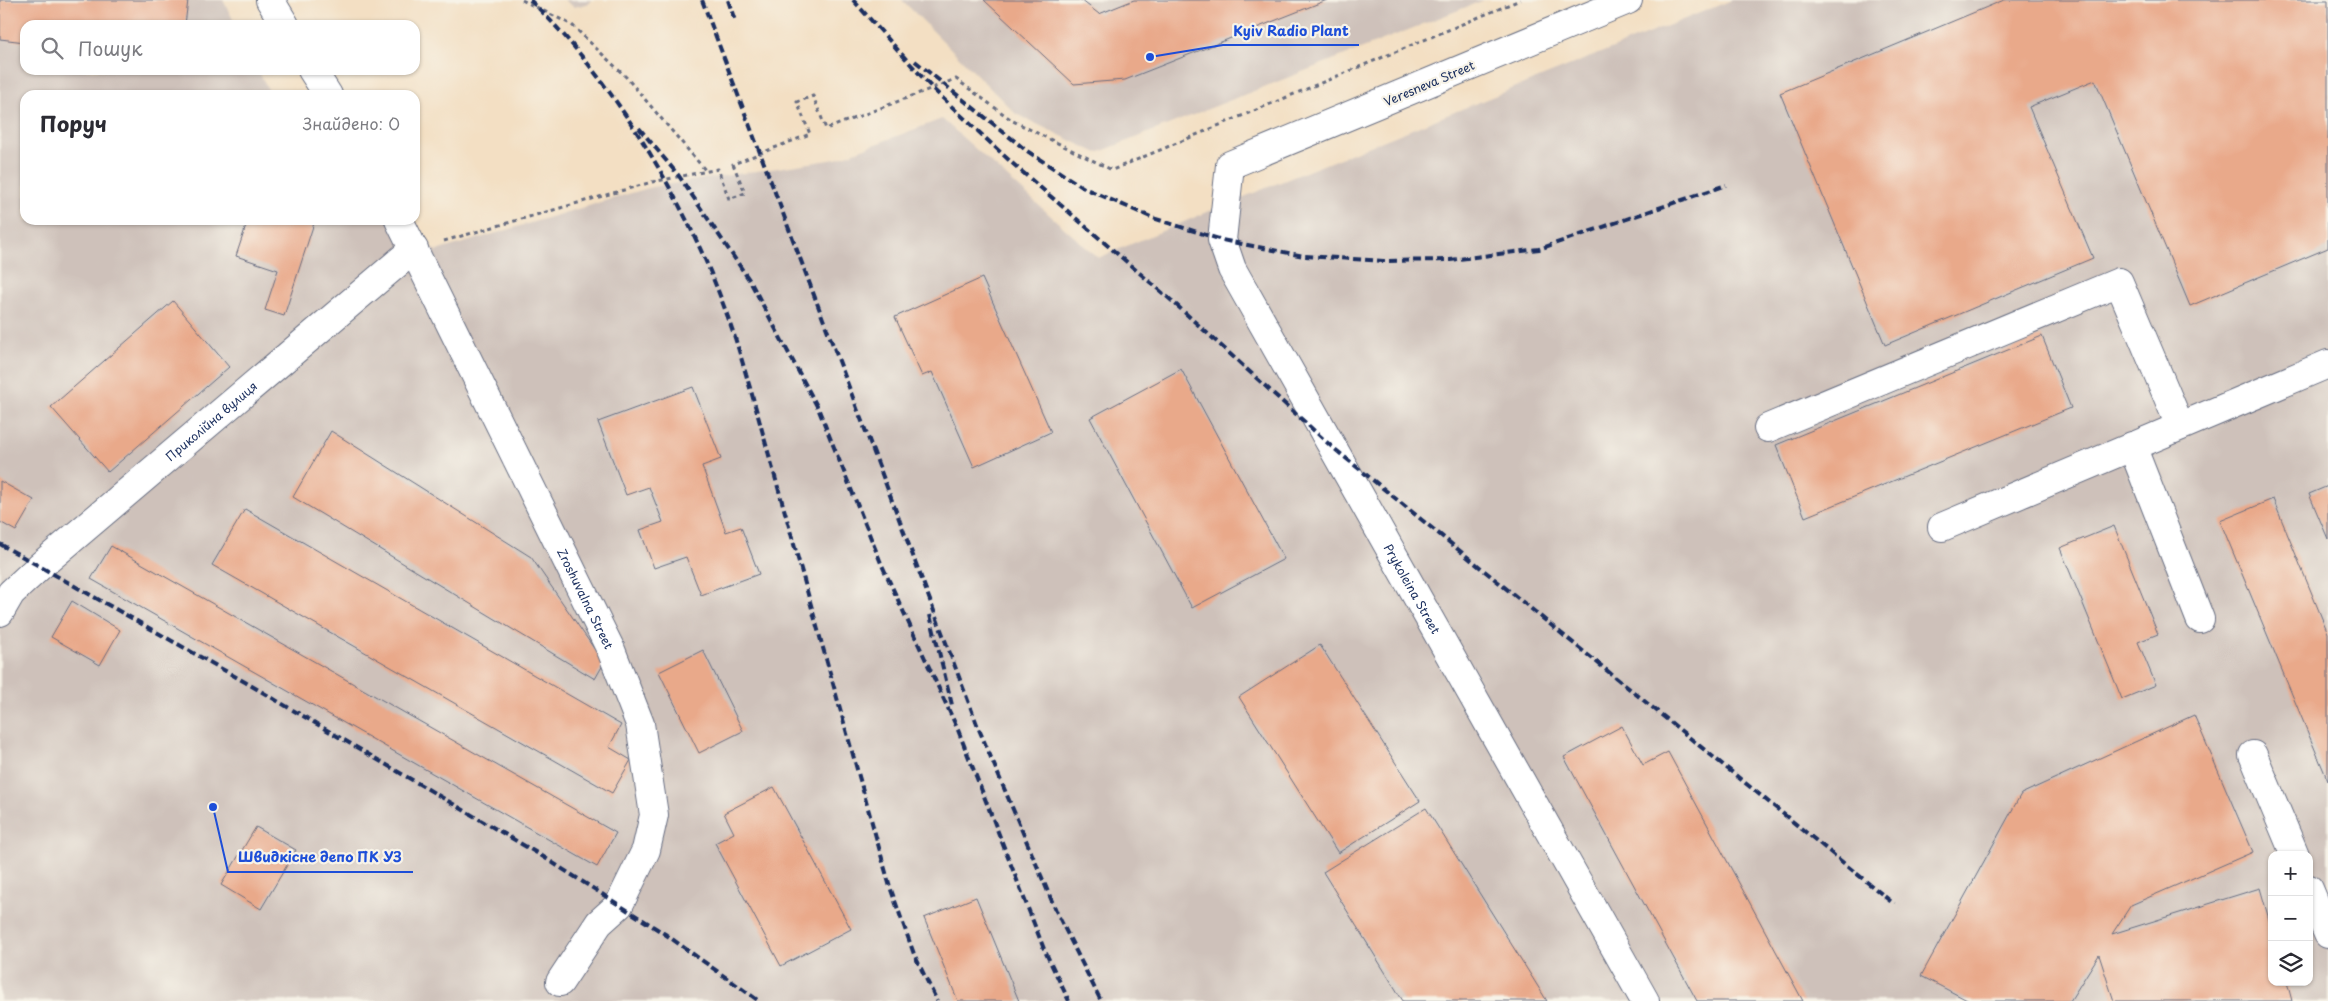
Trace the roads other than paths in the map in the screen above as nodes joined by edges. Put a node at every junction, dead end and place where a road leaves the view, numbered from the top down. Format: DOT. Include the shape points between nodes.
graph roads {
  1 [pos="270,0"];
  2 [pos="1628,0"];
  3 [pos="282,20"];
  4 [pos="315,75"];
  5 [pos="325,90"];
  6 [pos="1230,165"];
  7 [pos="402,225"];
  8 [pos="414,249"];
  9 [pos="2328,364"];
  10 [pos="2180,426"];
  11 [pos="1768,428"];
  12 [pos="2132,446"];
  13 [pos="1942,527"];
  14 [pos="4,598"];
  15 [pos="2200,619"];
  16 [pos="2252,755"];
  17 [pos="2293,851"];
  18 [pos="2312,896"];
  19 [pos="2328,934"];
  20 [pos="560,982"];
  21 [pos="1646,1001"];
  1 -- 3 [label="street"];
  2 -- 6 [label="street, Veresneva Street"];
  4 -- 5 [label="street"];
  6 -- 21 [label="street, Prykoleina Street" via="1222,240 1232,269"];
  7 -- 8 [label="street, Zroshuvalna Street"];
  8 -- 14 [label="street, Приколійна вулиця"];
  8 -- 20 [label="street, Zroshuvalna Street" via="612,650 640,724 654,815 646,850 619,905 599,923"];
  9 -- 10 [label="street"];
  10 -- 11 [label="street" via="2119,282"];
  10 -- 12 [label="street"];
  12 -- 13 [label="street"];
  12 -- 15 [label="street"];
  16 -- 17 [label="street"];
  18 -- 19 [label="street"];
}
